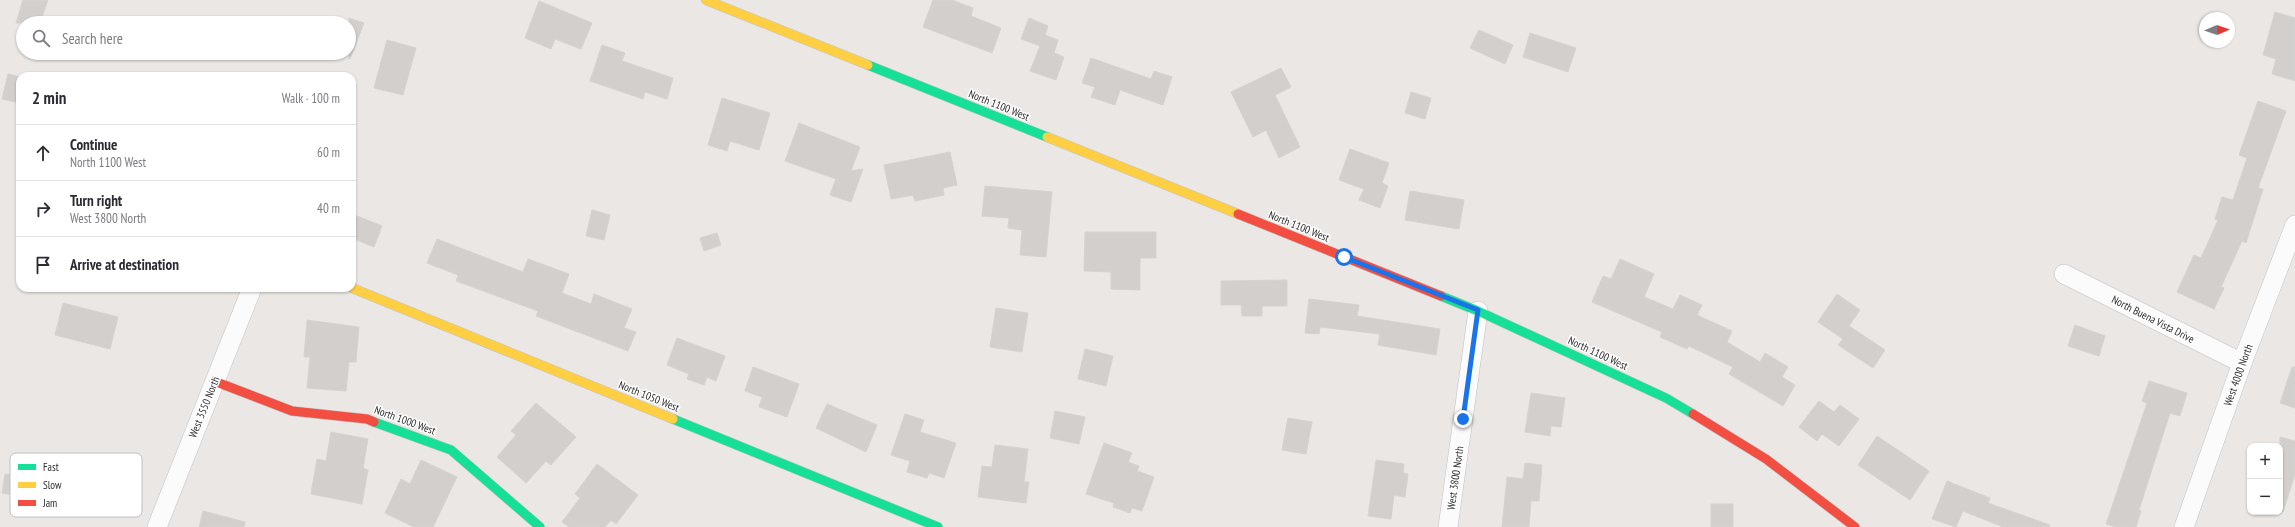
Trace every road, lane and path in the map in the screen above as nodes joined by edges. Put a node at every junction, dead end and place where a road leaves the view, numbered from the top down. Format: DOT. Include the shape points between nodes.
graph roads {
  1 [pos="706,0"];
  2 [pos="2295,225"];
  3 [pos="2064,274"];
  4 [pos="356,290"];
  5 [pos="250,292"];
  6 [pos="1478,310"];
  7 [pos="2242,363"];
  8 [pos="214,382"];
  9 [pos="157,527"];
  10 [pos="540,527"];
  11 [pos="938,527"];
  12 [pos="1448,527"];
  13 [pos="1855,527"];
  14 [pos="2184,527"];
  1 -- 6 [label="street, North 1100 West"];
  2 -- 7 [label="street, West 4000 North"];
  3 -- 7 [label="street, North Buena Vista Drive"];
  4 -- 11 [label="street, North 1050 West"];
  5 -- 8 [label="street, West 3550 North"];
  6 -- 12 [label="street, West 3800 North"];
  6 -- 13 [label="street, North 1100 West" via="1666,398 1766,459"];
  7 -- 14 [label="street, West 4000 North"];
  8 -- 9 [label="street, West 3550 North"];
  8 -- 10 [label="street, North 1000 West" via="292,410 367,419 451,450"];
}
